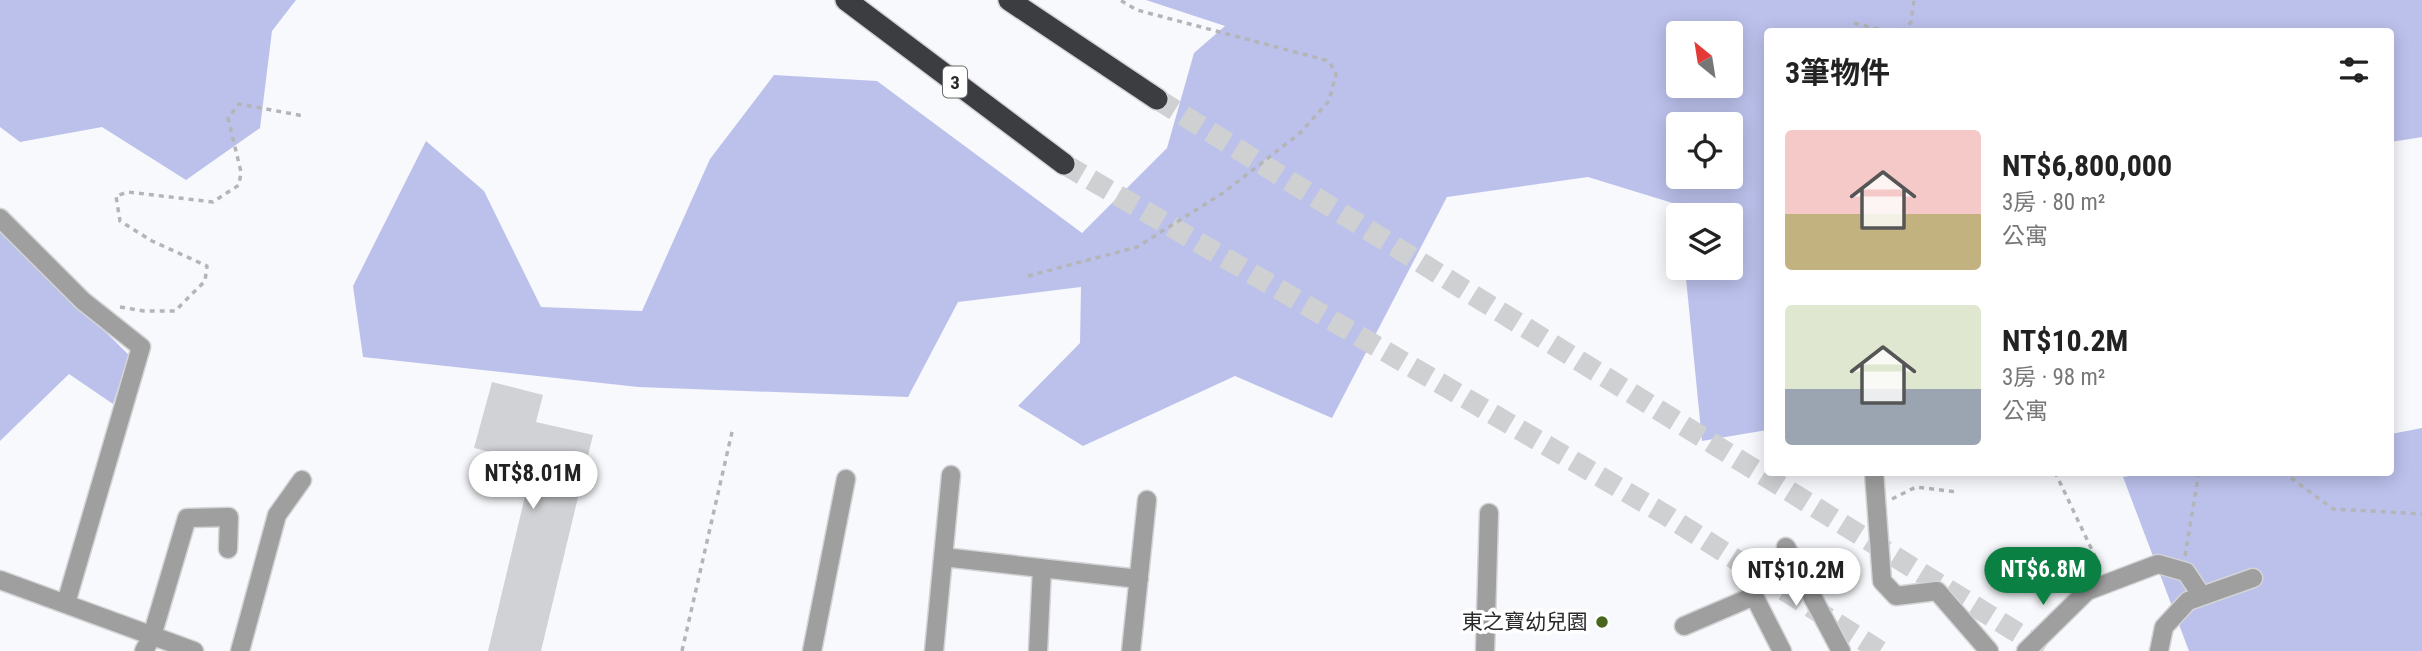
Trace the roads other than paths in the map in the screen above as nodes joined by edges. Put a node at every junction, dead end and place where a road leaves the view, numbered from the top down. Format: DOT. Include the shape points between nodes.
graph roads {
  1 [pos="846,0"];
  2 [pos="1009,0"];
  3 [pos="1157,99"];
  4 [pos="1064,164"];
  5 [pos="0,218"];
  6 [pos="951,475"];
  7 [pos="1874,476"];
  8 [pos="846,479"];
  9 [pos="302,480"];
  10 [pos="1147,500"];
  11 [pos="1489,513"];
  12 [pos="1786,547"];
  13 [pos="228,549"];
  14 [pos="943,557"];
  15 [pos="1042,568"];
  16 [pos="2253,578"];
  17 [pos="1139,579"];
  18 [pos="0,580"];
  19 [pos="2202,596"];
  20 [pos="66,603"];
  21 [pos="1684,626"];
  22 [pos="148,643"];
  23 [pos="194,651"];
  24 [pos="240,651"];
  25 [pos="812,651"];
  26 [pos="934,651"];
  27 [pos="1038,651"];
  28 [pos="1132,651"];
  29 [pos="1485,651"];
  30 [pos="1782,651"];
  31 [pos="1841,651"];
  32 [pos="1989,651"];
  33 [pos="2026,651"];
  34 [pos="2159,651"];
  1 -- 4 [label="highway, 3"];
  2 -- 3 [label="highway"];
  5 -- 20 [label="street" via="83,301 141,347"];
  6 -- 14 [label="street"];
  7 -- 32 [label="street" via="1882,581 1896,596 1937,591"];
  8 -- 25 [label="street"];
  9 -- 24 [label="street" via="277,515"];
  10 -- 17 [label="street"];
  11 -- 29 [label="street"];
  12 -- 31 [label="street"];
  13 -- 22 [label="street" via="229,517 187,518"];
  14 -- 15 [label="street"];
  14 -- 26 [label="street"];
  15 -- 17 [label="street"];
  15 -- 27 [label="street"];
  16 -- 19 [label="street"];
  17 -- 28 [label="street"];
  18 -- 20 [label="street"];
  19 -- 33 [label="street" via="2186,572 2158,564 2087,591"];
  19 -- 34 [label="street" via="2188,601 2164,627"];
  20 -- 22 [label="street"];
  21 -- 30 [label="street" via="1754,596"];
  22 -- 23 [label="street"];
}
